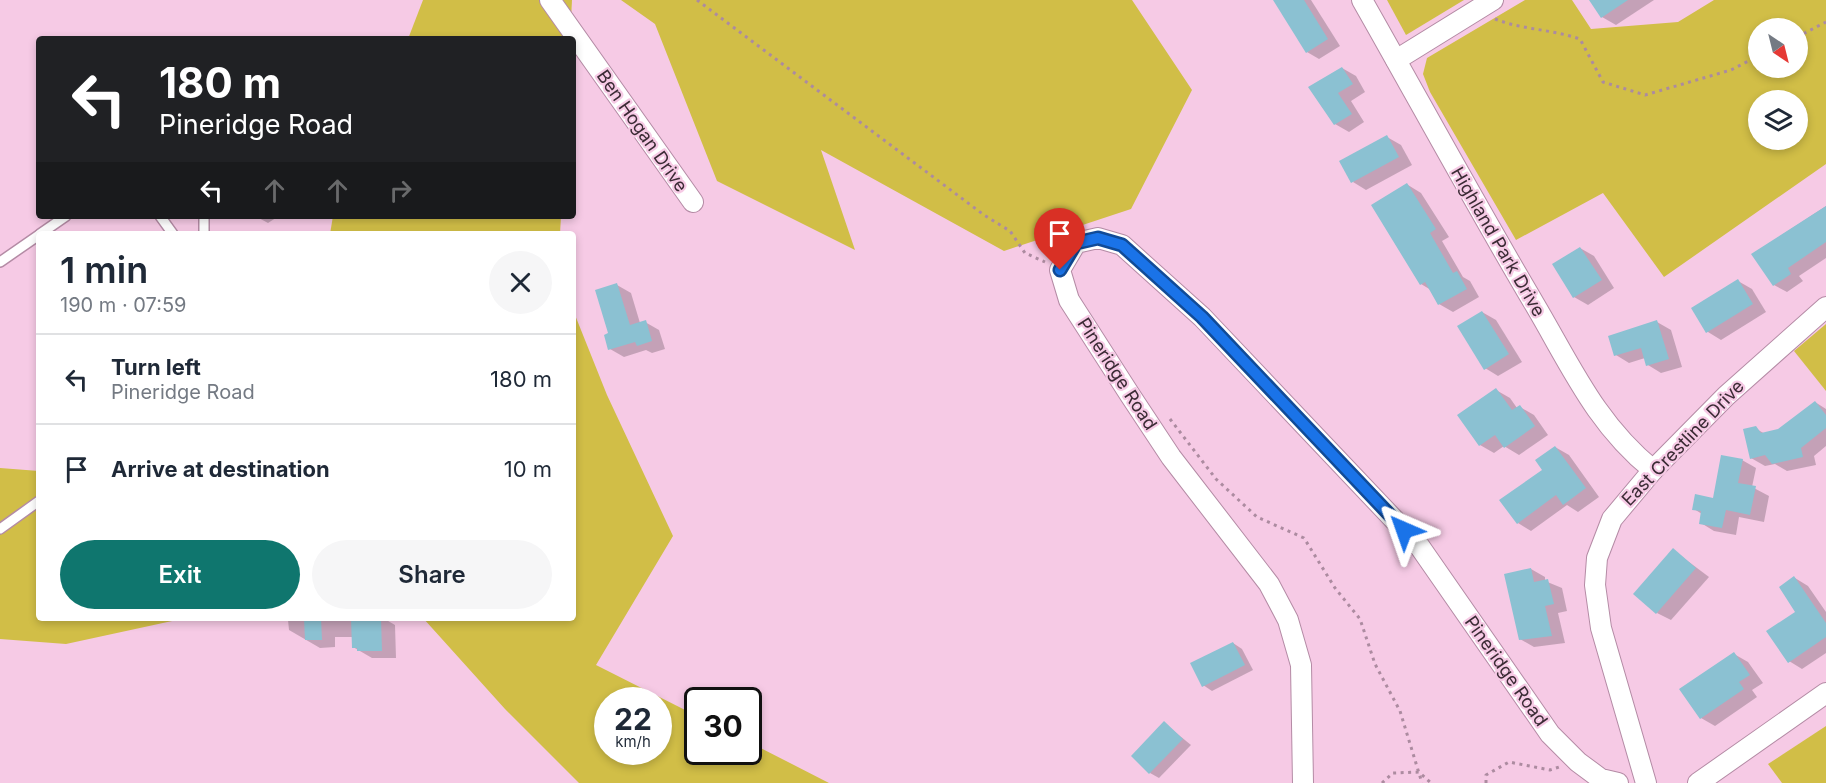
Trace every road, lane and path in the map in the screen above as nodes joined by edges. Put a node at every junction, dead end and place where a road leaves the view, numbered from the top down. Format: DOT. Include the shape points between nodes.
graph roads {
  1 [pos="550,0"];
  2 [pos="697,0"];
  3 [pos="1362,0"];
  4 [pos="1488,3"];
  5 [pos="1826,22"];
  6 [pos="1808,31"];
  7 [pos="575,36"];
  8 [pos="576,37"];
  9 [pos="1396,60"];
  10 [pos="1748,61"];
  11 [pos="693,202"];
  12 [pos="62,219"];
  13 [pos="44,231"];
  14 [pos="36,237"];
  15 [pos="0,262"];
  16 [pos="1050,264"];
  17 [pos="1826,307"];
  18 [pos="1164,411"];
  19 [pos="1653,470"];
  20 [pos="36,503"];
  21 [pos="0,529"];
  22 [pos="1826,693"];
  23 [pos="1578,762"];
  24 [pos="1419,772"];
  25 [pos="1303,783"];
  26 [pos="1382,783"];
  27 [pos="1422,783"];
  28 [pos="1431,783"];
  29 [pos="1486,783"];
  30 [pos="1618,783"];
  31 [pos="1646,783"];
  32 [pos="1698,783"];
  1 -- 7 [label="street, Ben Hogan Drive"];
  2 -- 16 [label="path" via="1010,231 1025,253"];
  3 -- 9 [label="street, Highland Park Drive"];
  4 -- 9 [label="street"];
  4 -- 10 [label="path" via="1494,19 1517,28 1553,30 1580,39 1603,82 1645,95 1731,70"];
  5 -- 6 [label="path"];
  8 -- 11 [label="street, Ben Hogan Drive"];
  9 -- 19 [label="street, Highland Park Drive" via="1585,395 1627,449"];
  12 -- 13 [label="lane"];
  14 -- 15 [label="lane"];
  17 -- 19 [label="street, East Crestline Drive" via="1726,396"];
  18 -- 24 [label="path" via="1215,479 1257,517 1304,538 1360,619 1375,664 1400,711"];
  19 -- 31 [label="street, East Crestline Drive" via="1612,519 1597,558 1594,585 1601,628"];
  20 -- 21 [label="lane"];
  22 -- 32 [label="street"];
  23 -- 25 [label="street, Pineridge Road" via="1550,734 1420,547 1202,317 1122,245 1098,238 1076,243 1060,270 1066,294 1171,457 1269,584 1288,620 1301,665"];
  23 -- 29 [label="path" via="1550,770 1509,762 1486,775"];
  23 -- 30 [label="street, Pineridge Road" via="1601,779"];
  24 -- 26 [label="path" via="1393,773"];
  24 -- 27 [label="path"];
  24 -- 28 [label="path"];
}
